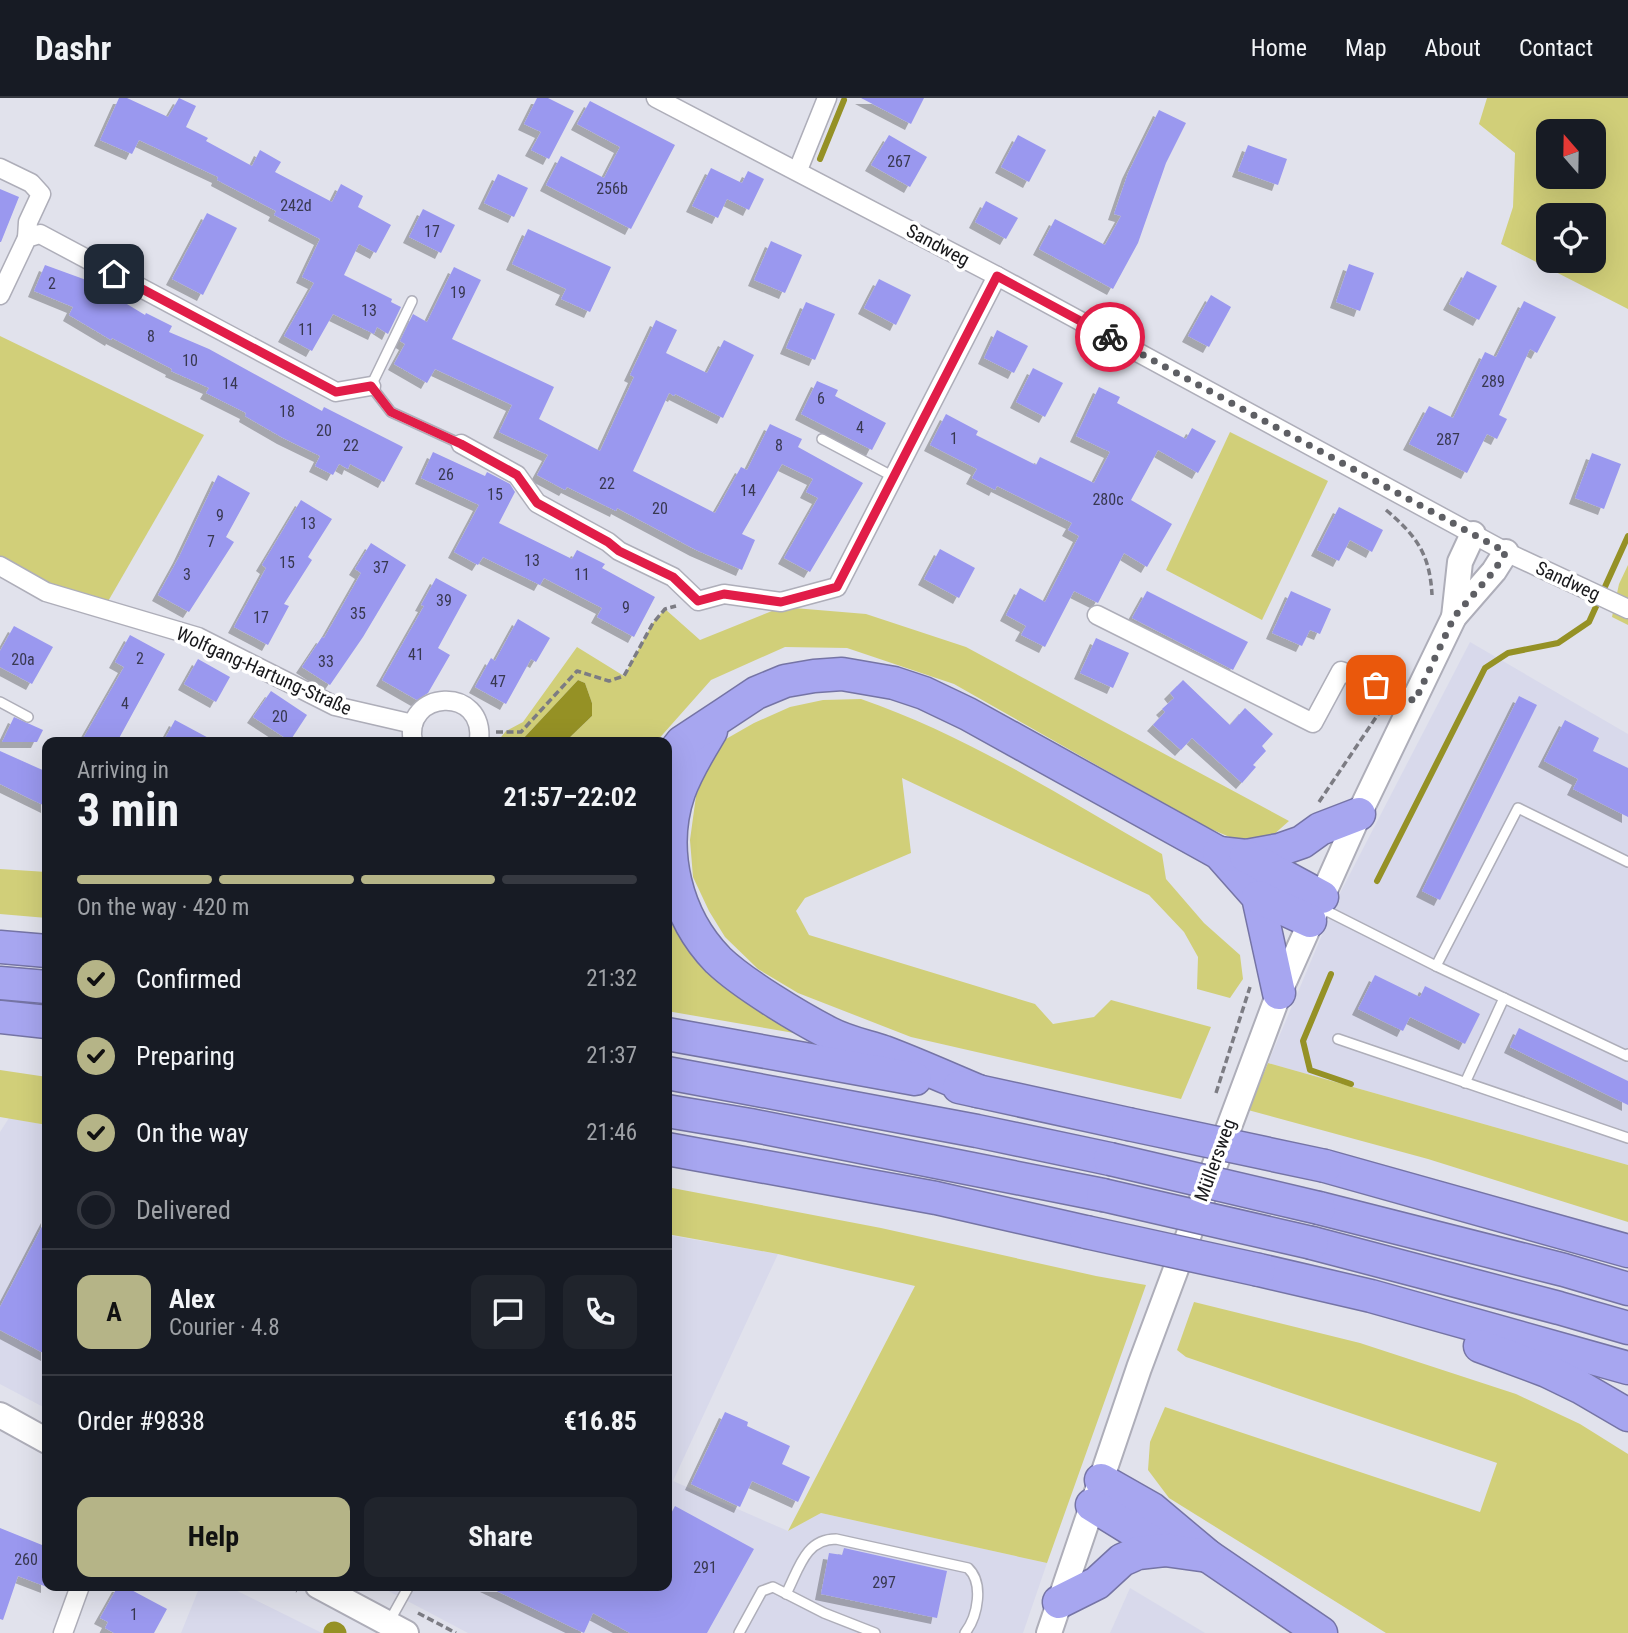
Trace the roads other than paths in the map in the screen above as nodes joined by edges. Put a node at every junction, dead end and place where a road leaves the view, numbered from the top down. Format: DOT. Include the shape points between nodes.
graph roads {
  1 [pos="656,98"];
  2 [pos="827,98"];
  3 [pos="0,168"];
  4 [pos="798,170"];
  5 [pos="34,236"];
  6 [pos="997,276"];
  7 [pos="0,295"];
  8 [pos="412,301"];
  9 [pos="371,386"];
  10 [pos="822,439"];
  11 [pos="461,444"];
  12 [pos="894,477"];
  13 [pos="1474,534"];
  14 [pos="1506,552"];
  15 [pos="0,566"];
  16 [pos="1628,609"];
  17 [pos="1097,615"];
  18 [pos="1454,617"];
  19 [pos="1415,701"];
  20 [pos="0,702"];
  21 [pos="28,717"];
  22 [pos="719,718"];
  23 [pos="413,733"];
  24 [pos="480,737"];
  25 [pos="672,755"];
  26 [pos="1359,814"];
  27 [pos="672,829"];
  28 [pos="1232,854"];
  29 [pos="1628,862"];
  30 [pos="672,869"];
  31 [pos="1258,897"];
  32 [pos="1317,908"];
  33 [pos="0,947"];
  34 [pos="42,951"];
  35 [pos="1436,966"];
  36 [pos="0,983"];
  37 [pos="42,987"];
  38 [pos="1279,993"];
  39 [pos="1504,998"];
  40 [pos="0,1017"];
  41 [pos="42,1022"];
  42 [pos="672,1035"];
  43 [pos="1338,1039"];
  44 [pos="1628,1054"];
  45 [pos="672,1074"];
  46 [pos="1465,1083"];
  47 [pos="978,1091"];
  48 [pos="672,1112"];
  49 [pos="1628,1138"];
  50 [pos="672,1150"];
  51 [pos="1628,1251"];
  52 [pos="1628,1289"];
  53 [pos="1371,1296"];
  54 [pos="1628,1328"];
  55 [pos="1628,1368"];
  56 [pos="0,1415"];
  57 [pos="1628,1415"];
  58 [pos="42,1438"];
  59 [pos="1097,1492"];
  60 [pos="1165,1550"];
  61 [pos="1208,1556"];
  62 [pos="78,1591"];
  63 [pos="327,1591"];
  64 [pos="407,1591"];
  65 [pos="786,1594"];
  66 [pos="1059,1602"];
  67 [pos="393,1630"];
  68 [pos="967,1630"];
  69 [pos="63,1633"];
  70 [pos="739,1633"];
  71 [pos="876,1633"];
  72 [pos="1049,1633"];
  73 [pos="1321,1633"];
  1 -- 4 [label="street, Sandweg"];
  2 -- 4 [label="street"];
  3 -- 5 [label="street" via="31,183 41,194 28,222"];
  4 -- 6 [label="street, Sandweg"];
  5 -- 7 [label="street"];
  5 -- 9 [label="street" via="336,392"];
  6 -- 12 [label="street"];
  6 -- 13 [label="street, Sandweg"];
  8 -- 9 [label="lane"];
  9 -- 11 [label="lane" via="391,412"];
  10 -- 12 [label="lane"];
  11 -- 12 [label="street" via="517,475 537,503 673,577 698,601 724,594 781,602 837,587"];
  13 -- 14 [label="street, Sandweg"];
  13 -- 18 [label="main road, Müllersweg" via="1460,562"];
  14 -- 16 [label="street, Sandweg"];
  14 -- 18 [label="main road, Müllersweg"];
  15 -- 23 [label="street, Wolfgang-Hartung-Straße" via="46,592 198,638 335,706"];
  17 -- 19 [label="street" via="1313,723 1341,671"];
  18 -- 19 [label="main road, Müllersweg"];
  19 -- 26 [label="main road, Müllersweg"];
  20 -- 21 [label="lane"];
  22 -- 25 [label="highway"];
  22 -- 27 [label="highway" via="679,793"];
  22 -- 28 [label="highway" via="756,693 795,679 842,674 894,683 968,714"];
  23 -- 24 [label="street, Wolfgang-Hartung-Straße" via="418,713 440,700 453,700 472,712"];
  26 -- 28 [label="highway" via="1279,850"];
  26 -- 32 [label="main road, Müllersweg"];
  28 -- 31 [label="highway"];
  28 -- 32 [label="highway"];
  29 -- 35 [label="lane" via="1518,808"];
  30 -- 47 [label="highway" via="682,908 699,938 756,989 831,1034"];
  31 -- 32 [label="highway"];
  31 -- 38 [label="highway"];
  32 -- 35 [label="lane"];
  32 -- 38 [label="main road, Müllersweg"];
  33 -- 34 [label="highway"];
  35 -- 39 [label="lane"];
  36 -- 37 [label="highway"];
  38 -- 59 [label="main road, Müllersweg"];
  39 -- 44 [label="lane"];
  39 -- 46 [label="lane"];
  40 -- 41 [label="highway"];
  42 -- 47 [label="highway"];
  43 -- 46 [label="lane"];
  45 -- 52 [label="highway, bridge" via="1110,1159"];
  46 -- 49 [label="lane"];
  47 -- 51 [label="highway, bridge" via="1325,1166"];
  48 -- 54 [label="highway, bridge" via="1103,1195 1312,1243"];
  50 -- 53 [label="highway, bridge" via="936,1198"];
  53 -- 55 [label="highway"];
  53 -- 57 [label="highway" via="1443,1332 1547,1371"];
  56 -- 58 [label="main road"];
  59 -- 60 [label="highway"];
  59 -- 61 [label="highway" via="1152,1509"];
  59 -- 66 [label="main road, Müllersweg"];
  60 -- 61 [label="highway"];
  60 -- 66 [label="highway" via="1122,1560 1097,1583"];
  61 -- 73 [label="highway"];
  62 -- 69 [label="street"];
  63 -- 67 [label="main road"];
  64 -- 67 [label="lane"];
  65 -- 68 [label="lane" via="811,1546 823,1539 836,1539 968,1568 979,1591"];
  65 -- 70 [label="lane" via="773,1587 762,1591"];
  65 -- 71 [label="lane"];
  66 -- 72 [label="main road, Müllersweg"];
}
